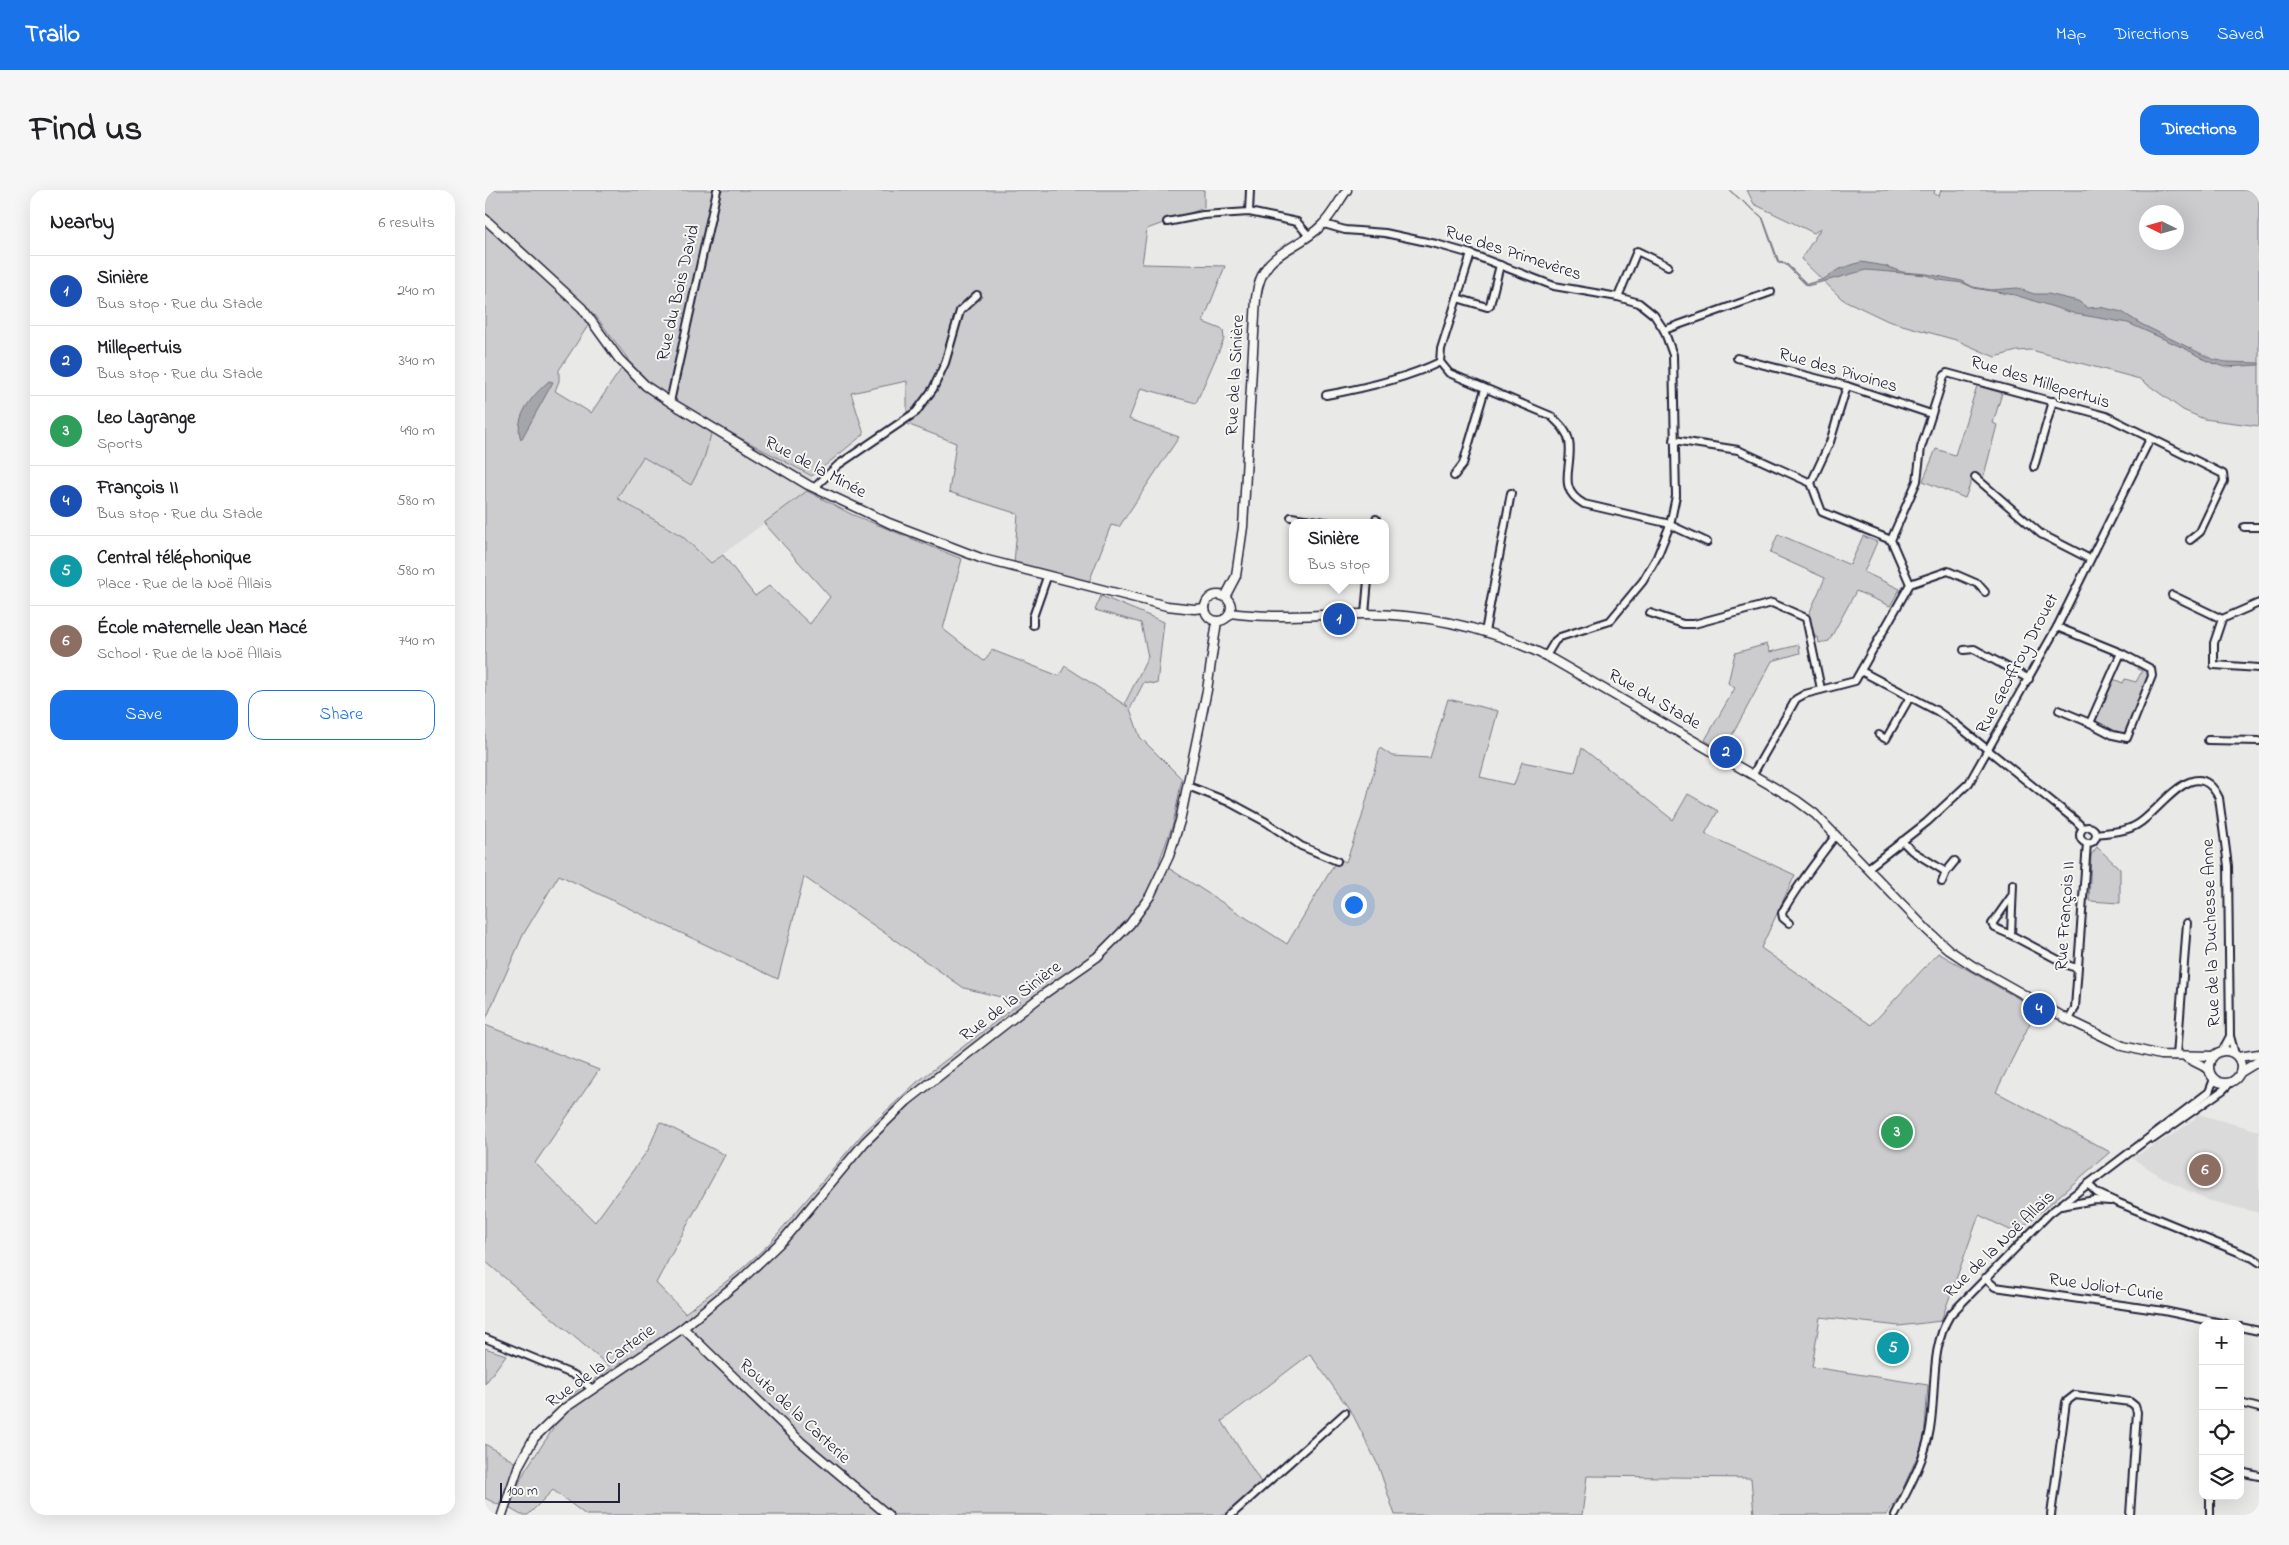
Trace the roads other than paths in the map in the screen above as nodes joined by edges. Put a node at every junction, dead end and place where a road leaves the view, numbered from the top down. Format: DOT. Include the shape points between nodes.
graph roads {
  1 [pos="717,190"];
  2 [pos="1250,190"];
  3 [pos="1347,190"];
  4 [pos="1249,212"];
  5 [pos="485,219"];
  6 [pos="1167,222"];
  7 [pos="1324,224"];
  8 [pos="1309,236"];
  9 [pos="1471,254"];
  10 [pos="1500,265"];
  11 [pos="1668,266"];
  12 [pos="1771,292"];
  13 [pos="977,295"];
  14 [pos="1618,297"];
  15 [pos="1457,298"];
  16 [pos="1664,330"];
  17 [pos="1737,358"];
  18 [pos="1440,362"];
  19 [pos="1847,386"];
  20 [pos="1485,389"];
  21 [pos="1326,395"];
  22 [pos="2053,401"];
  23 [pos="670,402"];
  24 [pos="1931,414"];
  25 [pos="2150,439"];
  26 [pos="1674,440"];
  27 [pos="2034,467"];
  28 [pos="1454,476"];
  29 [pos="1975,477"];
  30 [pos="1811,483"];
  31 [pos="815,487"];
  32 [pos="1511,494"];
  33 [pos="1291,517"];
  34 [pos="1304,519"];
  35 [pos="1670,525"];
  36 [pos="2244,527"];
  37 [pos="2259,528"];
  38 [pos="1891,540"];
  39 [pos="2190,540"];
  40 [pos="1707,542"];
  41 [pos="2090,559"];
  42 [pos="1047,577"];
  43 [pos="1369,584"];
  44 [pos="1910,584"];
  45 [pos="1985,592"];
  46 [pos="2173,595"];
  47 [pos="1225,597"];
  48 [pos="2259,603"];
  49 [pos="1205,608"];
  50 [pos="1230,613"];
  51 [pos="1650,613"];
  52 [pos="1365,614"];
  53 [pos="2222,619"];
  54 [pos="1217,621"];
  55 [pos="1033,625"];
  56 [pos="2057,627"];
  57 [pos="1485,632"];
  58 [pos="1964,650"];
  59 [pos="2121,653"];
  60 [pos="1546,656"];
  61 [pos="2259,668"];
  62 [pos="1861,671"];
  63 [pos="2029,679"];
  64 [pos="1821,689"];
  65 [pos="1910,698"];
  66 [pos="2059,710"];
  67 [pos="2090,723"];
  68 [pos="1879,735"];
  69 [pos="2208,740"];
  70 [pos="2259,741"];
  71 [pos="1989,751"];
  72 [pos="1753,774"];
  73 [pos="1188,786"];
  74 [pos="2083,828"];
  75 [pos="2096,834"];
  76 [pos="1836,835"];
  77 [pos="1902,841"];
  78 [pos="2087,843"];
  79 [pos="1337,861"];
  80 [pos="1955,861"];
  81 [pos="1868,868"];
  82 [pos="1946,872"];
  83 [pos="1942,882"];
  84 [pos="2013,884"];
  85 [pos="2011,897"];
  86 [pos="1789,923"];
  87 [pos="2187,923"];
  88 [pos="2011,935"];
  89 [pos="2077,968"];
  90 [pos="2069,1020"];
  91 [pos="2230,1036"];
  92 [pos="2222,1051"];
  93 [pos="2259,1054"];
  94 [pos="2236,1055"];
  95 [pos="2213,1056"];
  96 [pos="2180,1057"];
  97 [pos="2259,1061"];
  98 [pos="2209,1069"];
  99 [pos="2241,1072"];
  100 [pos="2214,1079"];
  101 [pos="2229,1083"];
  102 [pos="2094,1179"];
  103 [pos="2088,1184"];
  104 [pos="2078,1192"];
  105 [pos="2089,1201"];
  106 [pos="2114,1201"];
  107 [pos="2059,1207"];
  108 [pos="2259,1262"];
  109 [pos="1985,1278"];
  110 [pos="2205,1320"];
  111 [pos="683,1328"];
  112 [pos="2244,1328"];
  113 [pos="2259,1331"];
  114 [pos="485,1338"];
  115 [pos="591,1388"];
  116 [pos="2244,1404"];
  117 [pos="2259,1408"];
  118 [pos="1345,1413"];
  119 [pos="2244,1473"];
  120 [pos="2259,1476"];
  121 [pos="2210,1500"];
  122 [pos="501,1515"];
  123 [pos="889,1515"];
  124 [pos="1231,1515"];
  125 [pos="1895,1515"];
  126 [pos="2051,1515"];
  127 [pos="2130,1515"];
  128 [pos="2210,1515"];
  1 -- 23 [label="street, Rue du Bois David"];
  2 -- 4 [label="street"];
  3 -- 7 [label="street, Rue de la Sinière"];
  4 -- 6 [label="street" via="1203,215"];
  4 -- 8 [label="street" via="1297,222"];
  5 -- 23 [label="street, Rue de la Minée" via="582,308 619,359 646,386"];
  7 -- 8 [label="street, Rue de la Sinière"];
  7 -- 9 [label="street, Rue des Primevères" via="1345,230 1392,234"];
  8 -- 47 [label="street, Rue de la Sinière" via="1267,265 1257,284 1243,527 1236,576"];
  9 -- 10 [label="street, Rue des Primevères"];
  9 -- 15 [label="street"];
  10 -- 14 [label="street, Rue des Primevères" via="1568,290"];
  10 -- 15 [label="street" via="1490,305 1487,307"];
  11 -- 14 [label="street" via="1637,251"];
  12 -- 16 [label="street"];
  13 -- 31 [label="street" via="960,311 945,363 933,389 915,412 838,465"];
  14 -- 16 [label="street, Rue des Primevères" via="1639,303 1654,315"];
  15 -- 18 [label="street"];
  16 -- 26 [label="street, Rue des Primevères" via="1673,355"];
  17 -- 19 [label="street, Rue des Pivoines"];
  18 -- 20 [label="street" via="1449,373"];
  18 -- 21 [label="street" via="1364,388"];
  19 -- 24 [label="street, Rue des Pivoines"];
  19 -- 30 [label="street" via="1830,442"];
  20 -- 28 [label="street" via="1463,464"];
  20 -- 35 [label="street" via="1551,416 1563,428 1569,441 1568,484 1575,499"];
  22 -- 24 [label="street, Rue des Millepertuis" via="1947,373"];
  22 -- 25 [label="street, Rue des Millepertuis" via="2106,416"];
  22 -- 27 [label="street"];
  23 -- 31 [label="street, Rue de la Minée"];
  24 -- 38 [label="street, Rue des Millepertuis" via="1921,448 1917,481"];
  25 -- 39 [label="street, Rue des Millepertuis" via="2223,474 2225,480 2200,532"];
  25 -- 41 [label="street, Rue Geoffroy Drouet"];
  26 -- 30 [label="street" via="1738,450"];
  26 -- 35 [label="street, Rue des Primevères" via="1676,496"];
  29 -- 41 [label="street" via="2041,534"];
  30 -- 38 [label="street" via="1822,512"];
  31 -- 42 [label="street, Rue de la Minée" via="934,542"];
  32 -- 57 [label="street"];
  33 -- 34 [label="street"];
  35 -- 40 [label="street"];
  35 -- 60 [label="street, Rue des Primevères" via="1657,557 1627,603 1610,620 1560,637"];
  36 -- 37 [label="street"];
  38 -- 44 [label="street"];
  41 -- 56 [label="street, Rue Geoffroy Drouet"];
  42 -- 49 [label="street, Rue de la Minée" via="1167,606"];
  42 -- 55 [label="street"];
  43 -- 52 [label="street"];
  44 -- 45 [label="street" via="1948,571 1978,584"];
  44 -- 62 [label="street"];
  46 -- 53 [label="street"];
  47 -- 49 [label="street" via="1212,597"];
  47 -- 50 [label="street" via="1230,602"];
  48 -- 53 [label="street"];
  49 -- 54 [label="street" via="1207,615"];
  50 -- 52 [label="street, Rue du Stade"];
  50 -- 54 [label="street" via="1225,620"];
  51 -- 64 [label="street" via="1683,624 1694,624 1772,603 1806,618"];
  52 -- 57 [label="street, Rue du Stade" via="1428,618"];
  53 -- 61 [label="street" via="2214,643 2214,665"];
  54 -- 73 [label="street, Rue de la Sinière"];
  56 -- 59 [label="street"];
  56 -- 63 [label="street, Rue Geoffroy Drouet"];
  57 -- 60 [label="street, Rue du Stade"];
  58 -- 63 [label="street" via="1974,649"];
  59 -- 67 [label="street"];
  59 -- 67 [label="street" via="2151,669 2152,676 2127,738"];
  60 -- 72 [label="street, Rue du Stade"];
  62 -- 64 [label="street" via="1855,681"];
  62 -- 65 [label="street"];
  63 -- 71 [label="street, Rue Geoffroy Drouet"];
  64 -- 72 [label="street" via="1796,700"];
  65 -- 68 [label="street" via="1886,739"];
  65 -- 71 [label="street" via="1937,711"];
  66 -- 67 [label="street"];
  69 -- 70 [label="street"];
  71 -- 74 [label="street"];
  71 -- 77 [label="street, Rue Geoffroy Drouet" via="1963,790"];
  72 -- 76 [label="street, Rue du Stade" via="1796,800"];
  73 -- 79 [label="street" via="1229,802 1301,846"];
  73 -- 111 [label="street, Rue de la Sinière" via="1169,856 1150,896 1130,924 1097,957 1044,994 907,1101 865,1142 784,1239"];
  74 -- 75 [label="street" via="2090,826"];
  74 -- 78 [label="street" via="2081,838"];
  75 -- 78 [label="street" via="2094,841"];
  75 -- 91 [label="street, Rue de la Duchesse Anne" via="2129,829 2139,824 2183,784 2200,780 2216,791 2221,806 2228,866"];
  76 -- 81 [label="street, Rue du Stade"];
  76 -- 86 [label="street" via="1802,878 1782,913"];
  77 -- 81 [label="street, Rue Geoffroy Drouet"];
  77 -- 82 [label="street"];
  78 -- 89 [label="street, Rue François II"];
  80 -- 82 [label="street"];
  81 -- 90 [label="street, Rue du Stade" via="1949,950"];
  82 -- 83 [label="street"];
  84 -- 85 [label="street"];
  85 -- 88 [label="street"];
  85 -- 88 [label="street" via="1992,924"];
  87 -- 96 [label="street"];
  88 -- 89 [label="street"];
  89 -- 90 [label="street, Rue François II" via="2075,1008"];
  90 -- 96 [label="street, Rue du Stade" via="2123,1046"];
  91 -- 92 [label="street, Rue de la Duchesse Anne"];
  91 -- 94 [label="street, Rue de la Duchesse Anne"];
  92 -- 94 [label="street"];
  92 -- 95 [label="street"];
  93 -- 94 [label="street"];
  94 -- 99 [label="street"];
  95 -- 96 [label="street, Rue du Stade"];
  95 -- 98 [label="street"];
  96 -- 98 [label="street, Rue du Stade"];
  97 -- 99 [label="street"];
  98 -- 100 [label="street"];
  99 -- 101 [label="street"];
  100 -- 101 [label="street"];
  100 -- 102 [label="street, Rue de la Noë Allais" via="2209,1092"];
  101 -- 102 [label="street, Rue de la Noë Allais"];
  102 -- 103 [label="street, Rue de la Noë Allais"];
  103 -- 104 [label="street, Rue de la Noë Allais"];
  103 -- 106 [label="street" via="2097,1193"];
  104 -- 105 [label="street"];
  104 -- 107 [label="street, Rue de la Noë Allais"];
  105 -- 106 [label="street"];
  105 -- 107 [label="street"];
  106 -- 108 [label="street"];
  107 -- 109 [label="street, Rue de la Noë Allais"];
  109 -- 110 [label="street, Rue Joliot-Curie" via="1995,1287 2164,1311"];
  109 -- 125 [label="street, Rue de la Noë Allais" via="1959,1304 1945,1324 1937,1360 1929,1433 1924,1452"];
  111 -- 115 [label="street, Rue de la Carterie"];
  111 -- 123 [label="street, Route de la Carterie" via="801,1442"];
  112 -- 113 [label="street"];
  114 -- 115 [label="street" via="574,1375"];
  115 -- 122 [label="street, Rue de la Carterie" via="534,1438 519,1465"];
  116 -- 117 [label="street"];
  118 -- 124 [label="street"];
  119 -- 120 [label="street"];
  121 -- 128 [label="street"];
  126 -- 127 [label="street" via="2067,1402 2075,1394 2130,1402 2135,1406"];
}
